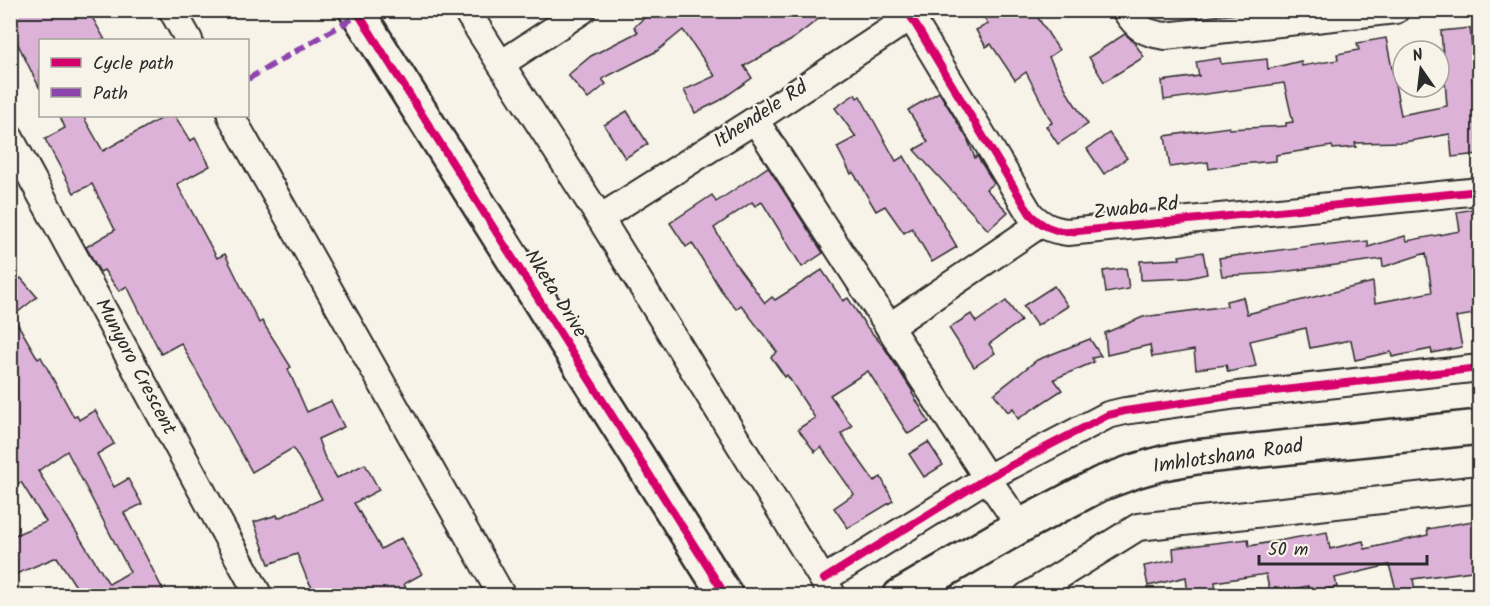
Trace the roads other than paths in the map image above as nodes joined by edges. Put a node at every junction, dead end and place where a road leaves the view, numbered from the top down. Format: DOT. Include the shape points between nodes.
graph roads {
  1 [pos="172,10"];
  2 [pos="356,10"];
  3 [pos="466,10"];
  4 [pos="583,10"];
  5 [pos="1125,10"];
  6 [pos="1396,10"];
  7 [pos="916,14"];
  8 [pos="188,39"];
  9 [pos="501,64"];
  10 [pos="232,117"];
  11 [pos="755,120"];
  12 [pos="10,138"];
  13 [pos="1479,191"];
  14 [pos="600,218"];
  15 [pos="1040,224"];
  16 [pos="889,327"];
  17 [pos="1479,368"];
  18 [pos="1479,427"];
  19 [pos="987,478"];
  20 [pos="1479,489"];
  21 [pos="1020,526"];
  22 [pos="828,587"];
  23 [pos="722,593"];
  24 [pos="259,596"];
  25 [pos="502,596"];
  26 [pos="900,596"];
  27 [pos="1027,596"];
  1 -- 8 [label="street"];
  2 -- 23 [label="street, Nketa Drive"];
  3 -- 9 [label="street"];
  4 -- 9 [label="street"];
  5 -- 6 [label="street" via="1133,23 1148,33 1165,36"];
  7 -- 11 [label="street, Ithendele Rd"];
  7 -- 15 [label="street" via="1030,214"];
  9 -- 14 [label="street"];
  10 -- 25 [label="street"];
  11 -- 14 [label="street, Ithendele Rd"];
  11 -- 16 [label="street"];
  12 -- 24 [label="street, Munyoro Crescent"];
  13 -- 15 [label="street, Zwaba Rd" via="1068,232"];
  14 -- 22 [label="street"];
  15 -- 16 [label="street"];
  16 -- 19 [label="street"];
  17 -- 19 [label="street" via="1125,411 1093,422"];
  18 -- 21 [label="street, Imhlotshana Road" via="1163,463 1100,484"];
  19 -- 21 [label="street"];
  19 -- 22 [label="street"];
  20 -- 27 [label="street" via="1138,527"];
  21 -- 26 [label="street, Imhlotshana Road"];
}
